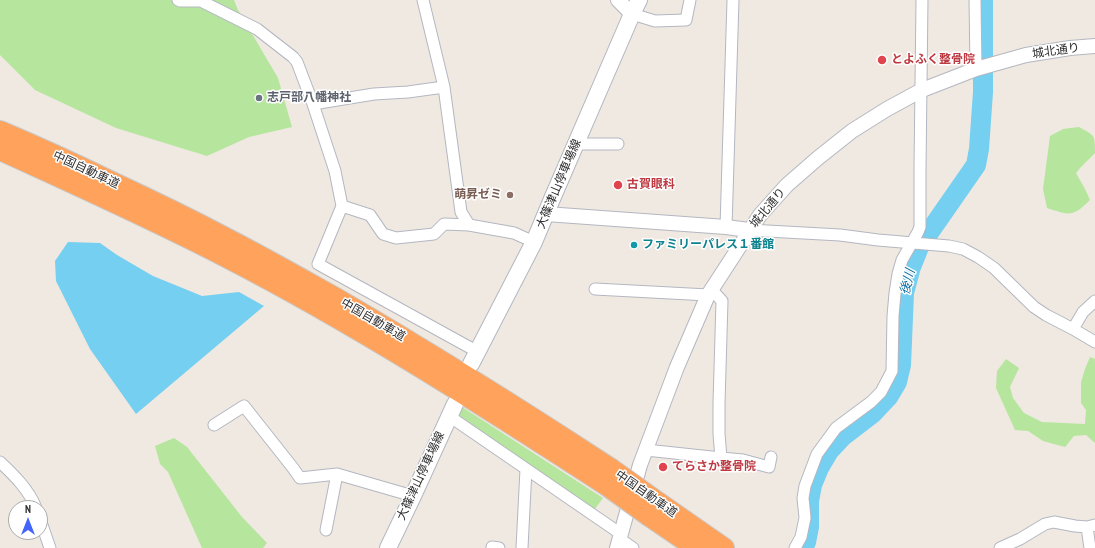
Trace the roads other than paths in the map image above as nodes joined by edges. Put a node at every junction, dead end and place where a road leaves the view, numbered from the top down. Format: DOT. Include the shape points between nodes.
graph roads {
  1 [pos="178,0"];
  2 [pos="422,0"];
  3 [pos="618,0"];
  4 [pos="639,0"];
  5 [pos="690,0"];
  6 [pos="733,0"];
  7 [pos="922,0"];
  8 [pos="975,0"];
  9 [pos="632,14"];
  10 [pos="1095,46"];
  11 [pos="976,69"];
  12 [pos="444,87"];
  13 [pos="922,90"];
  14 [pos="313,104"];
  15 [pos="0,131"];
  16 [pos="576,144"];
  17 [pos="618,144"];
  18 [pos="0,150"];
  19 [pos="342,206"];
  20 [pos="546,214"];
  21 [pos="468,225"];
  22 [pos="726,227"];
  23 [pos="749,230"];
  24 [pos="534,242"];
  25 [pos="914,243"];
  26 [pos="596,289"];
  27 [pos="710,292"];
  28 [pos="1095,301"];
  29 [pos="1073,329"];
  30 [pos="1095,342"];
  31 [pos="474,358"];
  32 [pos="452,410"];
  33 [pos="214,425"];
  34 [pos="646,450"];
  35 [pos="771,457"];
  36 [pos="721,458"];
  37 [pos="0,462"];
  38 [pos="526,469"];
  39 [pos="336,474"];
  40 [pos="608,477"];
  41 [pos="413,496"];
  42 [pos="32,500"];
  43 [pos="651,507"];
  44 [pos="1091,526"];
  45 [pos="326,530"];
  46 [pos="619,540"];
  47 [pos="1021,544"];
  48 [pos="388,548"];
  49 [pos="522,548"];
  50 [pos="633,548"];
  51 [pos="696,548"];
  52 [pos="724,548"];
  53 [pos="795,548"];
  54 [pos="1000,548"];
  55 [pos="1090,548"];
  1 -- 14 [label="street" via="201,1 256,28 297,62"];
  2 -- 12 [label="street"];
  3 -- 9 [label="street"];
  4 -- 9 [label="main road, 大篠津山停車場線"];
  5 -- 9 [label="street" via="686,20 655,21"];
  6 -- 22 [label="street"];
  7 -- 13 [label="street"];
  8 -- 11 [label="street"];
  9 -- 16 [label="main road, 大篠津山停車場線"];
  10 -- 11 [label="street, 城北通り" via="1026,55"];
  11 -- 13 [label="street, 城北通り"];
  12 -- 14 [label="street" via="374,94"];
  12 -- 21 [label="street" via="461,212"];
  13 -- 23 [label="street, 城北通り" via="852,131 818,158 787,185"];
  13 -- 25 [label="street" via="920,227"];
  14 -- 19 [label="street" via="335,171"];
  15 -- 40 [label="highway, 中国自動車道" via="229,239 383,325 535,419"];
  16 -- 17 [label="street"];
  16 -- 20 [label="main road, 大篠津山停車場線"];
  18 -- 40 [label="highway, 中国自動車道" via="224,256 300,297"];
  19 -- 21 [label="street" via="370,215 383,234 396,238 434,234 444,224"];
  19 -- 31 [label="street" via="318,264"];
  20 -- 22 [label="street"];
  20 -- 24 [label="main road, 大篠津山停車場線"];
  21 -- 24 [label="street" via="514,233"];
  22 -- 23 [label="street"];
  23 -- 25 [label="street" via="840,235"];
  23 -- 27 [label="street, 城北通り"];
  24 -- 31 [label="main road, 大篠津山停車場線"];
  25 -- 29 [label="street" via="963,249 978,257 994,268 1034,306"];
  25 -- 53 [label="street" via="902,260 898,274 893,316 892,371 881,392 836,428 817,454 805,486 805,518 801,537"];
  26 -- 27 [label="street"];
  27 -- 34 [label="street, 城北通り" via="676,367"];
  27 -- 36 [label="street" via="722,301 719,404"];
  28 -- 29 [label="street" via="1082,312"];
  29 -- 30 [label="street"];
  32 -- 38 [label="street"];
  32 -- 41 [label="main road, 大篠津山停車場線"];
  33 -- 39 [label="street" via="244,406 300,478"];
  34 -- 36 [label="street"];
  34 -- 46 [label="street, 城北通り"];
  35 -- 36 [label="street" via="769,467"];
  37 -- 42 [label="street"];
  38 -- 46 [label="street"];
  38 -- 49 [label="street"];
  39 -- 41 [label="street"];
  39 -- 45 [label="street"];
  40 -- 43 [label="highway, 中国自動車道, bridge"];
  41 -- 48 [label="main road, 大篠津山停車場線"];
  43 -- 51 [label="highway, 中国自動車道"];
  43 -- 52 [label="highway, 中国自動車道"];
  44 -- 47 [label="street" via="1054,522 1045,524"];
  44 -- 55 [label="street"];
  46 -- 50 [label="street"];
  47 -- 54 [label="street"];
}
